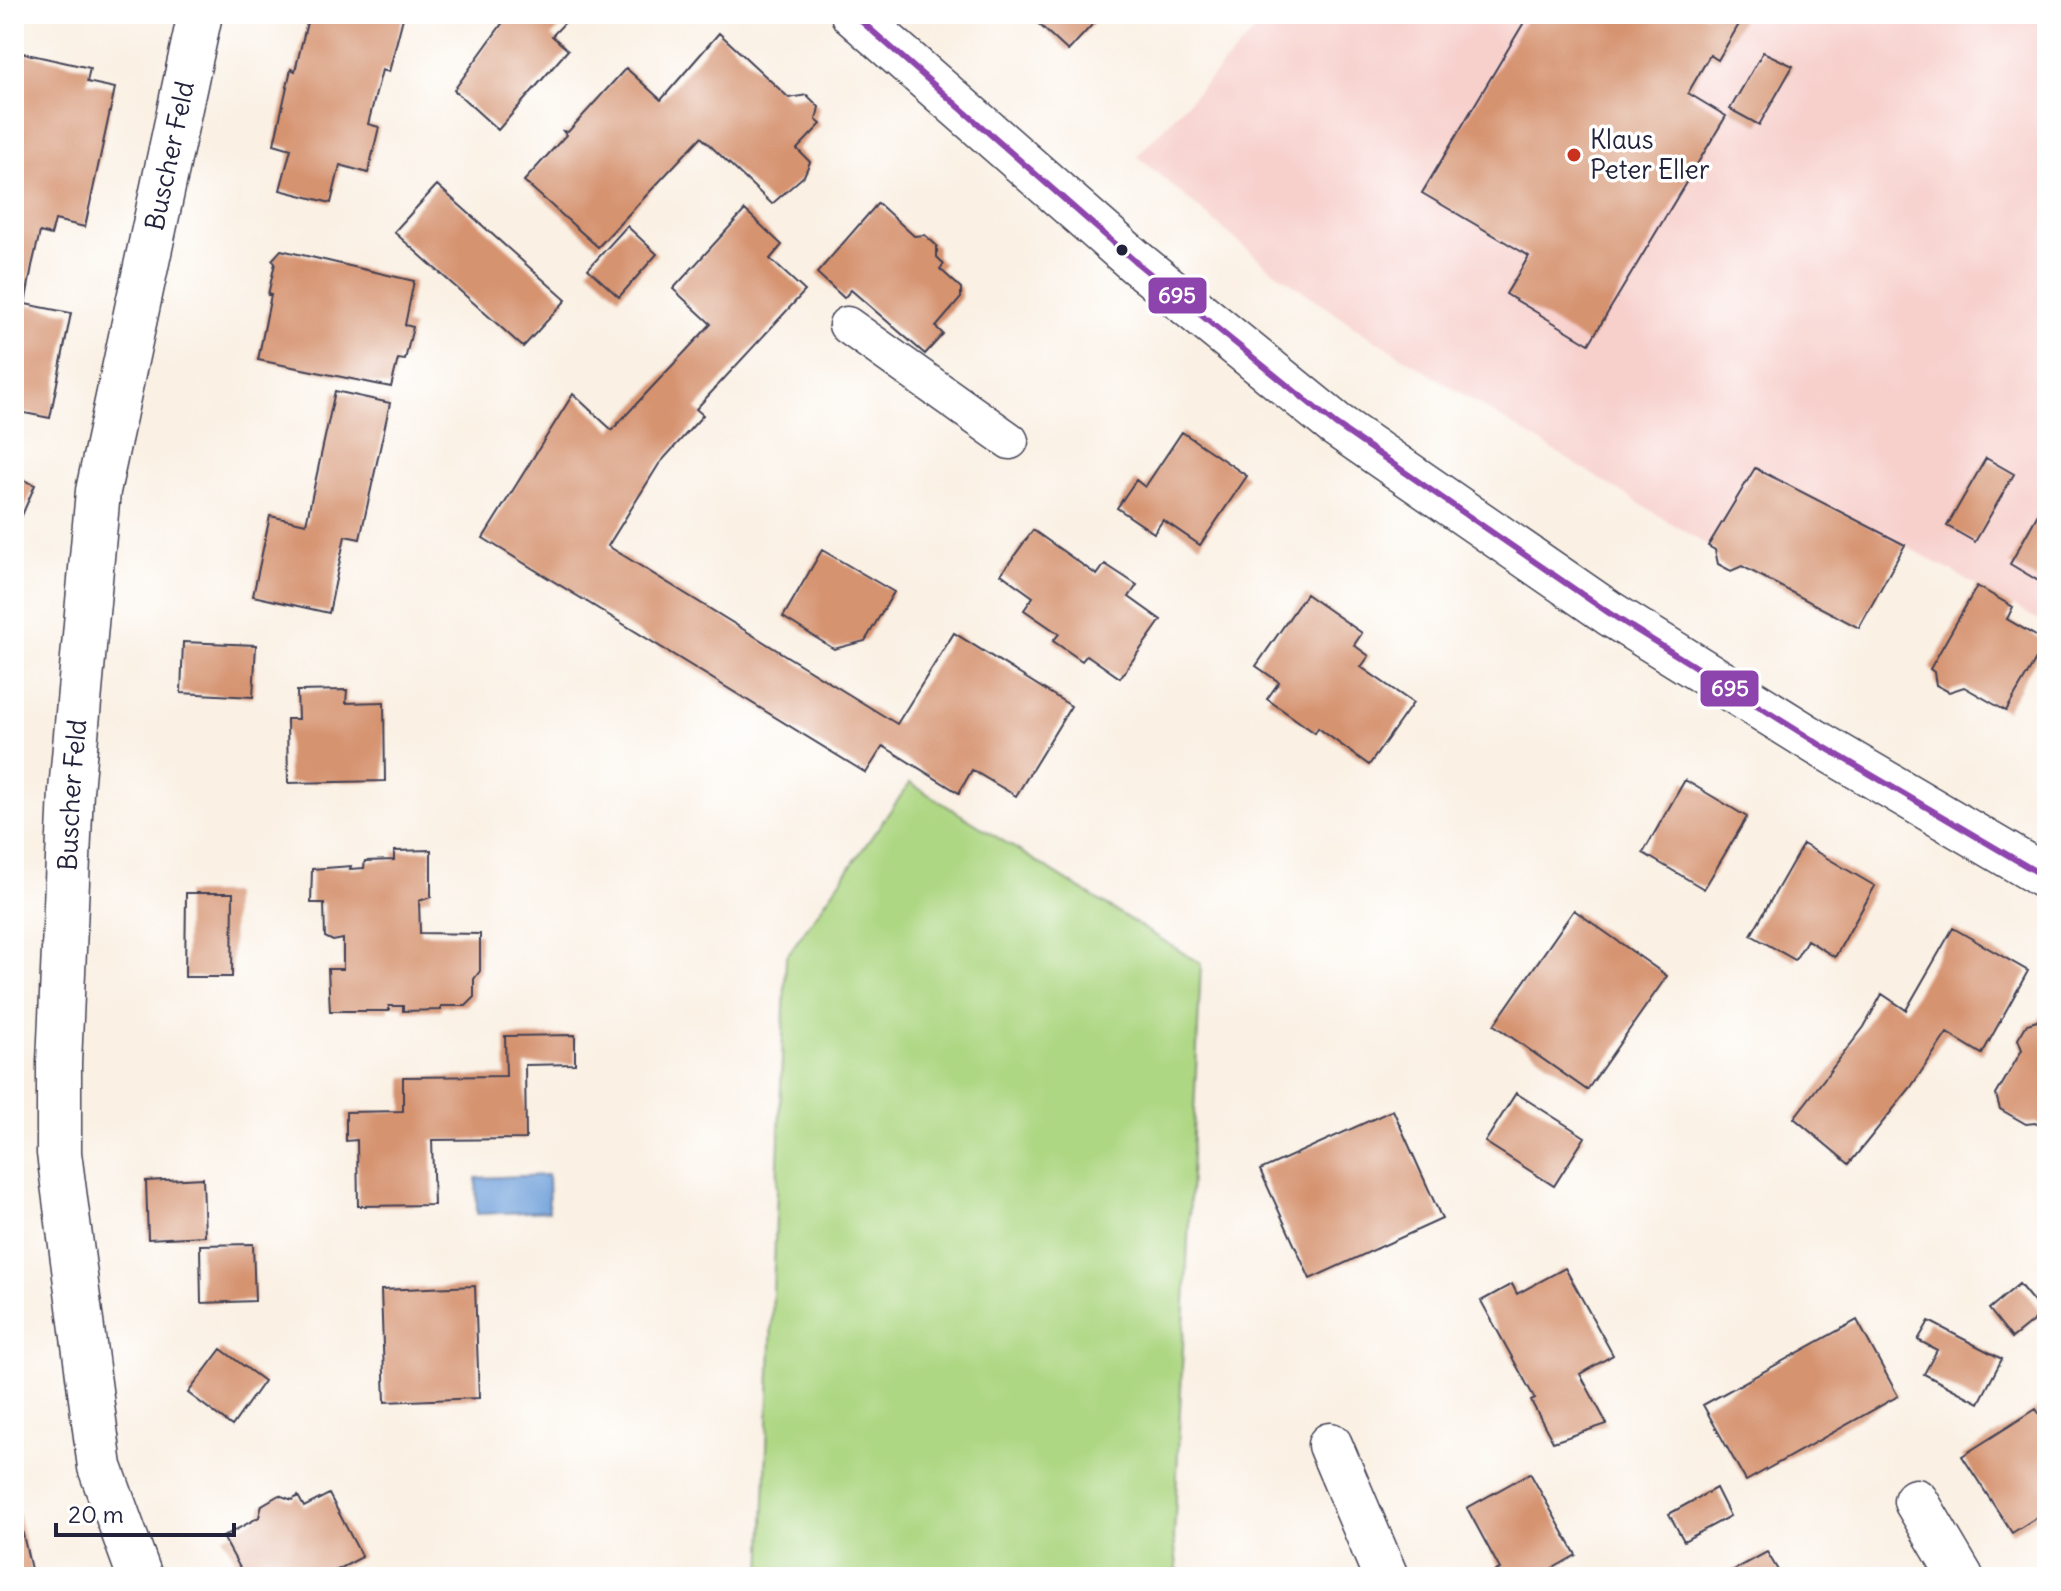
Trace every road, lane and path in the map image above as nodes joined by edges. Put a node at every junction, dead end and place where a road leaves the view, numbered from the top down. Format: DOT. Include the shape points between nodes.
graph roads {
  1 [pos="200,14"];
  2 [pos="853,14"];
  3 [pos="847,325"];
  4 [pos="1010,441"];
  5 [pos="2047,878"];
  6 [pos="1330,1445"];
  7 [pos="1916,1501"];
  8 [pos="140,1577"];
  9 [pos="1386,1577"];
  10 [pos="1961,1577"];
  1 -- 8 [label="street, Buscher Feld" via="98,491 71,791 59,1063 59,1153 100,1467"];
  2 -- 5 [label="street" via="1137,263 1335,424 1609,613"];
  3 -- 4 [label="lane"];
  6 -- 9 [label="street"];
  7 -- 10 [label="street"];
}
